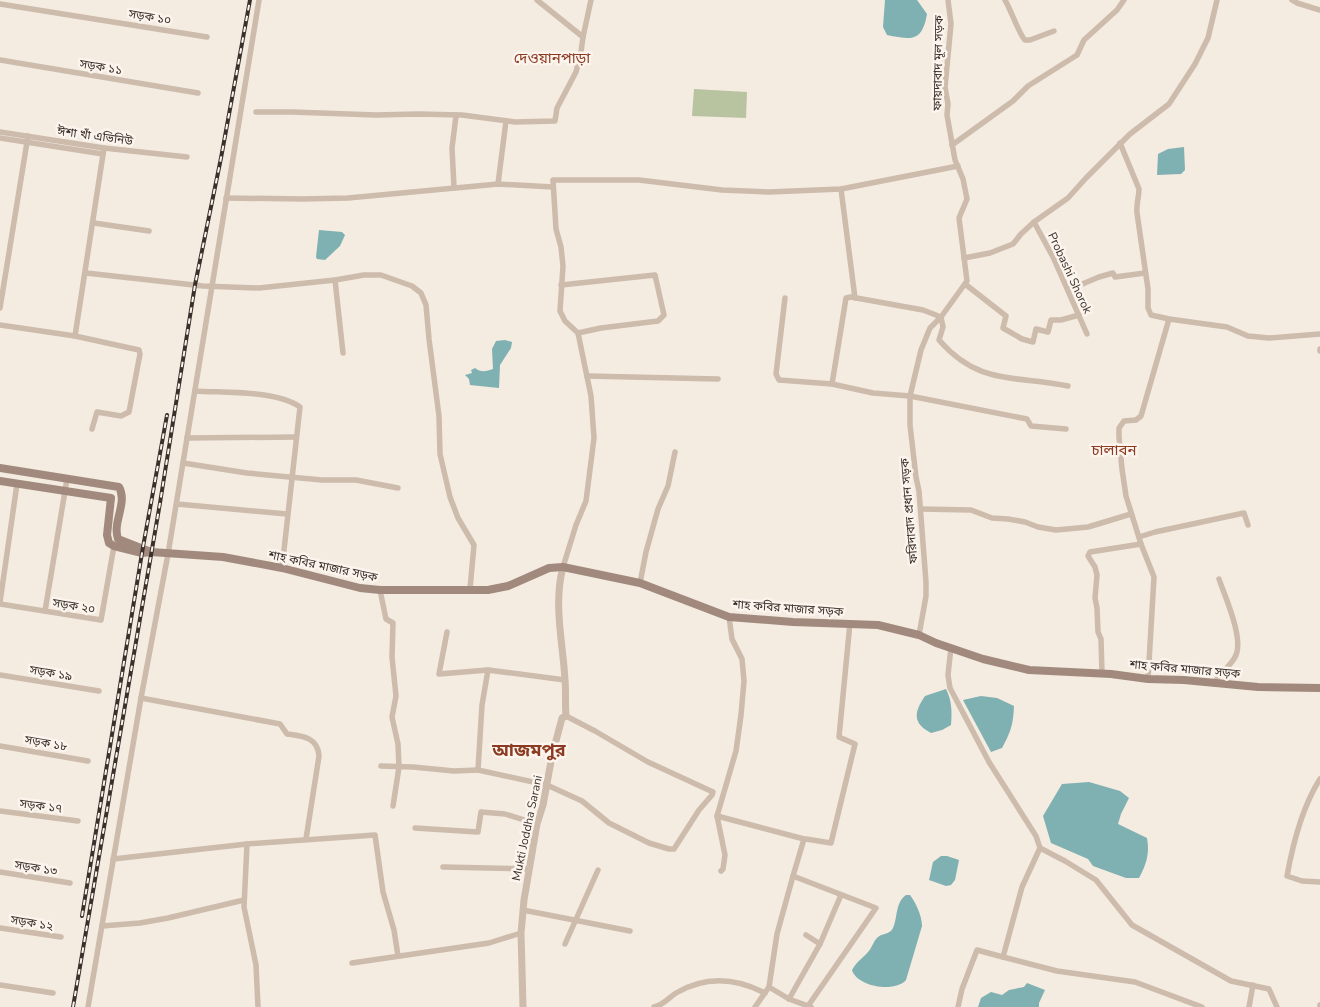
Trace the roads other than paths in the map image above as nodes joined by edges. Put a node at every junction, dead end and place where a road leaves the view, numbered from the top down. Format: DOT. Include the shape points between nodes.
graph roads {
  1 [pos="259,0"];
  2 [pos="537,0"];
  3 [pos="592,0"];
  4 [pos="948,0"];
  5 [pos="1005,0"];
  6 [pos="1124,0"];
  7 [pos="1217,0"];
  8 [pos="1292,0"];
  9 [pos="0,4"];
  10 [pos="1320,10"];
  11 [pos="1054,31"];
  12 [pos="207,37"];
  13 [pos="583,37"];
  14 [pos="0,60"];
  15 [pos="198,93"];
  16 [pos="256,112"];
  17 [pos="456,116"];
  18 [pos="506,120"];
  19 [pos="0,132"];
  20 [pos="28,136"];
  21 [pos="0,138"];
  22 [pos="26,142"];
  23 [pos="1120,143"];
  24 [pos="952,145"];
  25 [pos="104,151"];
  26 [pos="187,157"];
  27 [pos="958,166"];
  28 [pos="498,184"];
  29 [pos="454,187"];
  30 [pos="553,187"];
  31 [pos="841,189"];
  32 [pos="226,198"];
  33 [pos="1034,222"];
  34 [pos="94,223"];
  35 [pos="149,231"];
  36 [pos="964,258"];
  37 [pos="86,273"];
  38 [pos="1145,273"];
  39 [pos="335,280"];
  40 [pos="965,284"];
  41 [pos="212,285"];
  42 [pos="561,285"];
  43 [pos="1068,290"];
  44 [pos="785,298"];
  45 [pos="855,298"];
  46 [pos="0,306"];
  47 [pos="1079,315"];
  48 [pos="941,317"];
  49 [pos="1169,320"];
  50 [pos="0,325"];
  51 [pos="578,333"];
  52 [pos="1087,334"];
  53 [pos="1320,334"];
  54 [pos="75,336"];
  55 [pos="343,353"];
  56 [pos="587,376"];
  57 [pos="718,379"];
  58 [pos="832,384"];
  59 [pos="1068,386"];
  60 [pos="195,391"];
  61 [pos="910,396"];
  62 [pos="92,429"];
  63 [pos="1066,429"];
  64 [pos="296,437"];
  65 [pos="187,438"];
  66 [pos="675,452"];
  67 [pos="182,463"];
  68 [pos="0,468"];
  69 [pos="291,477"];
  70 [pos="67,479"];
  71 [pos="0,481"];
  72 [pos="17,484"];
  73 [pos="398,488"];
  74 [pos="65,491"];
  75 [pos="176,504"];
  76 [pos="921,509"];
  77 [pos="287,514"];
  78 [pos="1131,514"];
  79 [pos="1248,526"];
  80 [pos="1140,541"];
  81 [pos="114,546"];
  82 [pos="152,552"];
  83 [pos="168,554"];
  84 [pos="563,567"];
  85 [pos="282,568"];
  86 [pos="1219,579"];
  87 [pos="640,583"];
  88 [pos="380,590"];
  89 [pos="470,590"];
  90 [pos="0,603"];
  91 [pos="45,611"];
  92 [pos="729,616"];
  93 [pos="850,623"];
  94 [pos="447,632"];
  95 [pos="919,635"];
  96 [pos="951,647"];
  97 [pos="488,670"];
  98 [pos="1102,673"];
  99 [pos="0,675"];
  100 [pos="1148,679"];
  101 [pos="565,680"];
  102 [pos="1214,684"];
  103 [pos="1320,688"];
  104 [pos="99,691"];
  105 [pos="141,698"];
  106 [pos="566,716"];
  107 [pos="0,746"];
  108 [pos="88,761"];
  109 [pos="381,766"];
  110 [pos="399,767"];
  111 [pos="478,770"];
  112 [pos="1320,779"];
  113 [pos="547,785"];
  114 [pos="393,806"];
  115 [pos="0,811"];
  116 [pos="718,816"];
  117 [pos="78,821"];
  118 [pos="537,824"];
  119 [pos="415,828"];
  120 [pos="306,839"];
  121 [pos="806,839"];
  122 [pos="247,844"];
  123 [pos="1040,848"];
  124 [pos="113,859"];
  125 [pos="442,867"];
  126 [pos="529,869"];
  127 [pos="598,870"];
  128 [pos="721,871"];
  129 [pos="0,872"];
  130 [pos="793,876"];
  131 [pos="1320,882"];
  132 [pos="70,883"];
  133 [pos="841,895"];
  134 [pos="244,900"];
  135 [pos="523,910"];
  136 [pos="575,921"];
  137 [pos="102,926"];
  138 [pos="0,928"];
  139 [pos="630,931"];
  140 [pos="521,933"];
  141 [pos="806,934"];
  142 [pos="61,938"];
  143 [pos="565,944"];
  144 [pos="820,944"];
  145 [pos="398,956"];
  146 [pos="1003,957"];
  147 [pos="352,962"];
  148 [pos="0,985"];
  149 [pos="1253,985"];
  150 [pos="767,990"];
  151 [pos="53,993"];
  152 [pos="790,999"];
  153 [pos="810,1006"];
  154 [pos="88,1007"];
  155 [pos="258,1007"];
  156 [pos="523,1007"];
  157 [pos="654,1007"];
  158 [pos="755,1007"];
  159 [pos="958,1007"];
  160 [pos="1202,1007"];
  161 [pos="1249,1007"];
  162 [pos="1277,1007"];
  1 -- 32 [label="street"];
  2 -- 13 [label="street"];
  3 -- 13 [label="street"];
  4 -- 24 [label="street, ফায়দাবাদ মূল সড়ক" via="951,24 945,87"];
  5 -- 11 [label="street" via="1025,40"];
  6 -- 24 [label="street" via="1084,40 1077,55 1028,86 1013,101"];
  7 -- 23 [label="street" via="1208,38 1186,79 1169,104"];
  8 -- 10 [label="street"];
  9 -- 12 [label="street, সড়ক ১০"];
  13 -- 18 [label="street" via="576,72 556,108 555,121"];
  14 -- 15 [label="street, সড়ক ১১"];
  16 -- 17 [label="street"];
  17 -- 18 [label="street"];
  17 -- 29 [label="street" via="452,148"];
  18 -- 28 [label="street"];
  19 -- 20 [label="street, ঈশা খাঁ এভিনিউ"];
  20 -- 22 [label="street"];
  20 -- 25 [label="street, ঈশা খাঁ এভিনিউ"];
  21 -- 22 [label="street"];
  22 -- 25 [label="street"];
  22 -- 46 [label="street"];
  23 -- 33 [label="street" via="1068,198"];
  23 -- 38 [label="street" via="1139,189 1136,205"];
  24 -- 27 [label="street, ফায়দাবাদ মূল সড়ক"];
  25 -- 26 [label="street, ঈশা খাঁ এভিনিউ"];
  25 -- 34 [label="street"];
  27 -- 31 [label="street"];
  27 -- 36 [label="street, ফায়দাবাদ মূল সড়ক" via="967,199 958,218"];
  28 -- 29 [label="street"];
  28 -- 30 [label="street"];
  29 -- 32 [label="street" via="348,198"];
  30 -- 31 [label="street" via="553,180 639,180 722,190"];
  30 -- 42 [label="street" via="563,266"];
  31 -- 45 [label="street"];
  32 -- 41 [label="street"];
  33 -- 36 [label="street" via="1013,244"];
  33 -- 43 [label="street, Probashi Shorok"];
  34 -- 35 [label="street"];
  34 -- 37 [label="street"];
  36 -- 40 [label="street, ফায়দাবাদ মূল সড়ক"];
  37 -- 41 [label="street"];
  37 -- 54 [label="street"];
  38 -- 43 [label="street" via="1115,277 1113,273"];
  38 -- 49 [label="street" via="1149,312"];
  39 -- 41 [label="street" via="259,288"];
  39 -- 55 [label="street"];
  39 -- 89 [label="street" via="381,276 412,286 421,293 426,305 440,416 440,454 450,498 474,545"];
  40 -- 47 [label="street" via="1006,316 1003,328 1033,342 1036,329 1048,332 1051,320"];
  40 -- 48 [label="street"];
  41 -- 60 [label="street"];
  42 -- 51 [label="street" via="562,317"];
  42 -- 51 [label="street" via="655,275 662,318"];
  43 -- 47 [label="street, Probashi Shorok"];
  44 -- 58 [label="street" via="776,378"];
  45 -- 48 [label="street" via="923,310"];
  45 -- 58 [label="street" via="846,298 843,306"];
  47 -- 52 [label="street, Probashi Shorok"];
  48 -- 59 [label="street" via="943,327 938,340 965,364 992,376"];
  48 -- 61 [label="street, ফরিদাবাদ প্রধান সড়ক" via="930,328 921,350"];
  49 -- 53 [label="street" via="1227,327 1248,336 1269,338"];
  49 -- 78 [label="street" via="1141,416 1124,421 1120,428 1122,469"];
  50 -- 54 [label="street"];
  51 -- 56 [label="street"];
  54 -- 62 [label="street" via="136,348 140,354 129,412 121,416 97,412"];
  56 -- 57 [label="street"];
  56 -- 84 [label="street" via="594,438 586,501"];
  58 -- 61 [label="street" via="873,393"];
  60 -- 64 [label="street" via="268,395 291,401 300,407"];
  60 -- 65 [label="street"];
  61 -- 63 [label="street" via="1027,419 1031,426"];
  61 -- 76 [label="street, ফরিদাবাদ প্রধান সড়ক" via="910,425"];
  64 -- 65 [label="street"];
  64 -- 69 [label="street"];
  65 -- 67 [label="street"];
  66 -- 87 [label="street"];
  67 -- 69 [label="street"];
  67 -- 75 [label="street"];
  68 -- 70 [label="main road"];
  69 -- 73 [label="street" via="356,480"];
  69 -- 77 [label="street"];
  70 -- 74 [label="street"];
  70 -- 82 [label="main road, শাহ কবির মাজার সড়ক" via="119,486 122,494 116,536 122,542"];
  71 -- 72 [label="main road"];
  72 -- 74 [label="main road"];
  72 -- 90 [label="street"];
  74 -- 81 [label="main road" via="111,498 107,537"];
  74 -- 91 [label="street"];
  75 -- 77 [label="street"];
  75 -- 83 [label="street"];
  76 -- 78 [label="street" via="971,510 992,518 1056,530 1088,527"];
  76 -- 95 [label="street, ফরিদাবাদ প্রধান সড়ক" via="926,596"];
  77 -- 85 [label="street"];
  78 -- 80 [label="street"];
  79 -- 80 [label="street" via="1244,513 1155,532"];
  80 -- 98 [label="street" via="1090,552 1088,556 1097,575 1095,598"];
  80 -- 100 [label="street" via="1154,577"];
  81 -- 82 [label="main road" via="142,554"];
  81 -- 91 [label="street, সড়ক ২০" via="102,620"];
  82 -- 83 [label="main road, শাহ কবির মাজার সড়ক"];
  83 -- 85 [label="main road, শাহ কবির মাজার সড়ক" via="222,557"];
  83 -- 105 [label="street"];
  84 -- 87 [label="main road, শাহ কবির মাজার সড়ক"];
  84 -- 89 [label="main road, শাহ কবির মাজার সড়ক" via="549,568 508,586"];
  84 -- 101 [label="street, Mukti Joddha Sarani" via="558,607"];
  85 -- 88 [label="main road, শাহ কবির মাজার সড়ক"];
  86 -- 102 [label="street" via="1238,633 1238,644 1237,655"];
  87 -- 92 [label="main road, শাহ কবির মাজার সড়ক"];
  88 -- 89 [label="main road, শাহ কবির মাজার সড়ক"];
  88 -- 110 [label="street" via="386,618 393,623 396,696 392,717"];
  90 -- 91 [label="street, সড়ক ২০"];
  92 -- 93 [label="main road, শাহ কবির মাজার সড়ক"];
  92 -- 116 [label="street" via="732,639 742,660 744,681 736,751"];
  93 -- 95 [label="main road, শাহ কবির মাজার সড়ক" via="878,625"];
  93 -- 121 [label="street" via="839,737 855,744 831,843"];
  94 -- 97 [label="street" via="439,674"];
  95 -- 96 [label="main road, শাহ কবির মাজার সড়ক"];
  96 -- 98 [label="main road, শাহ কবির মাজার সড়ক" via="1029,670"];
  96 -- 123 [label="street" via="950,688"];
  97 -- 101 [label="street"];
  97 -- 111 [label="street"];
  98 -- 100 [label="main road, শাহ কবির মাজার সড়ক"];
  99 -- 104 [label="street, সড়ক ১৯"];
  100 -- 102 [label="main road, শাহ কবির মাজার সড়ক"];
  101 -- 106 [label="street, Mukti Joddha Sarani"];
  102 -- 103 [label="main road, শাহ কবির মাজার সড়ক"];
  105 -- 120 [label="street" via="280,724 287,734 314,741 319,756"];
  105 -- 124 [label="street"];
  106 -- 113 [label="street, Mukti Joddha Sarani" via="562,718"];
  106 -- 113 [label="street" via="648,762 713,793 674,849 669,849 649,844 608,823 582,801"];
  107 -- 108 [label="street, সড়ক ১৮"];
  109 -- 110 [label="street"];
  110 -- 111 [label="street"];
  110 -- 114 [label="street"];
  111 -- 113 [label="street"];
  112 -- 131 [label="street" via="1304,808 1287,876"];
  113 -- 118 [label="street, Mukti Joddha Sarani"];
  115 -- 117 [label="street, সড়ক ১৭"];
  116 -- 128 [label="street" via="725,855"];
  116 -- 130 [label="street" via="804,839"];
  118 -- 119 [label="street" via="505,814 481,812 478,832"];
  118 -- 126 [label="street, Mukti Joddha Sarani"];
  120 -- 122 [label="street"];
  120 -- 145 [label="street" via="376,835 383,892"];
  122 -- 124 [label="street"];
  122 -- 134 [label="street"];
  123 -- 146 [label="street" via="1022,887"];
  123 -- 149 [label="street" via="1096,880 1132,925 1231,981"];
  124 -- 137 [label="street"];
  125 -- 126 [label="street"];
  126 -- 135 [label="street, Mukti Joddha Sarani"];
  127 -- 136 [label="street"];
  129 -- 132 [label="street, সড়ক ১৩"];
  130 -- 133 [label="street"];
  130 -- 150 [label="street" via="775,942"];
  133 -- 144 [label="street"];
  133 -- 153 [label="street" via="876,908"];
  134 -- 137 [label="street" via="168,918"];
  134 -- 155 [label="street" via="256,965"];
  135 -- 136 [label="street"];
  135 -- 140 [label="street, Mukti Joddha Sarani"];
  136 -- 139 [label="street"];
  136 -- 143 [label="street"];
  137 -- 154 [label="street"];
  138 -- 142 [label="street, সড়ক ১২"];
  140 -- 145 [label="street" via="489,943"];
  140 -- 156 [label="street, Mukti Joddha Sarani"];
  141 -- 144 [label="street"];
  144 -- 152 [label="street"];
  145 -- 147 [label="street"];
  146 -- 159 [label="street" via="977,950"];
  146 -- 160 [label="street" via="1057,971 1135,982"];
  148 -- 151 [label="street"];
  149 -- 161 [label="street"];
  149 -- 162 [label="street" via="1269,989"];
  150 -- 152 [label="street"];
  150 -- 157 [label="street" via="714,980 699,983"];
  150 -- 158 [label="street"];
  152 -- 153 [label="street"];
}
